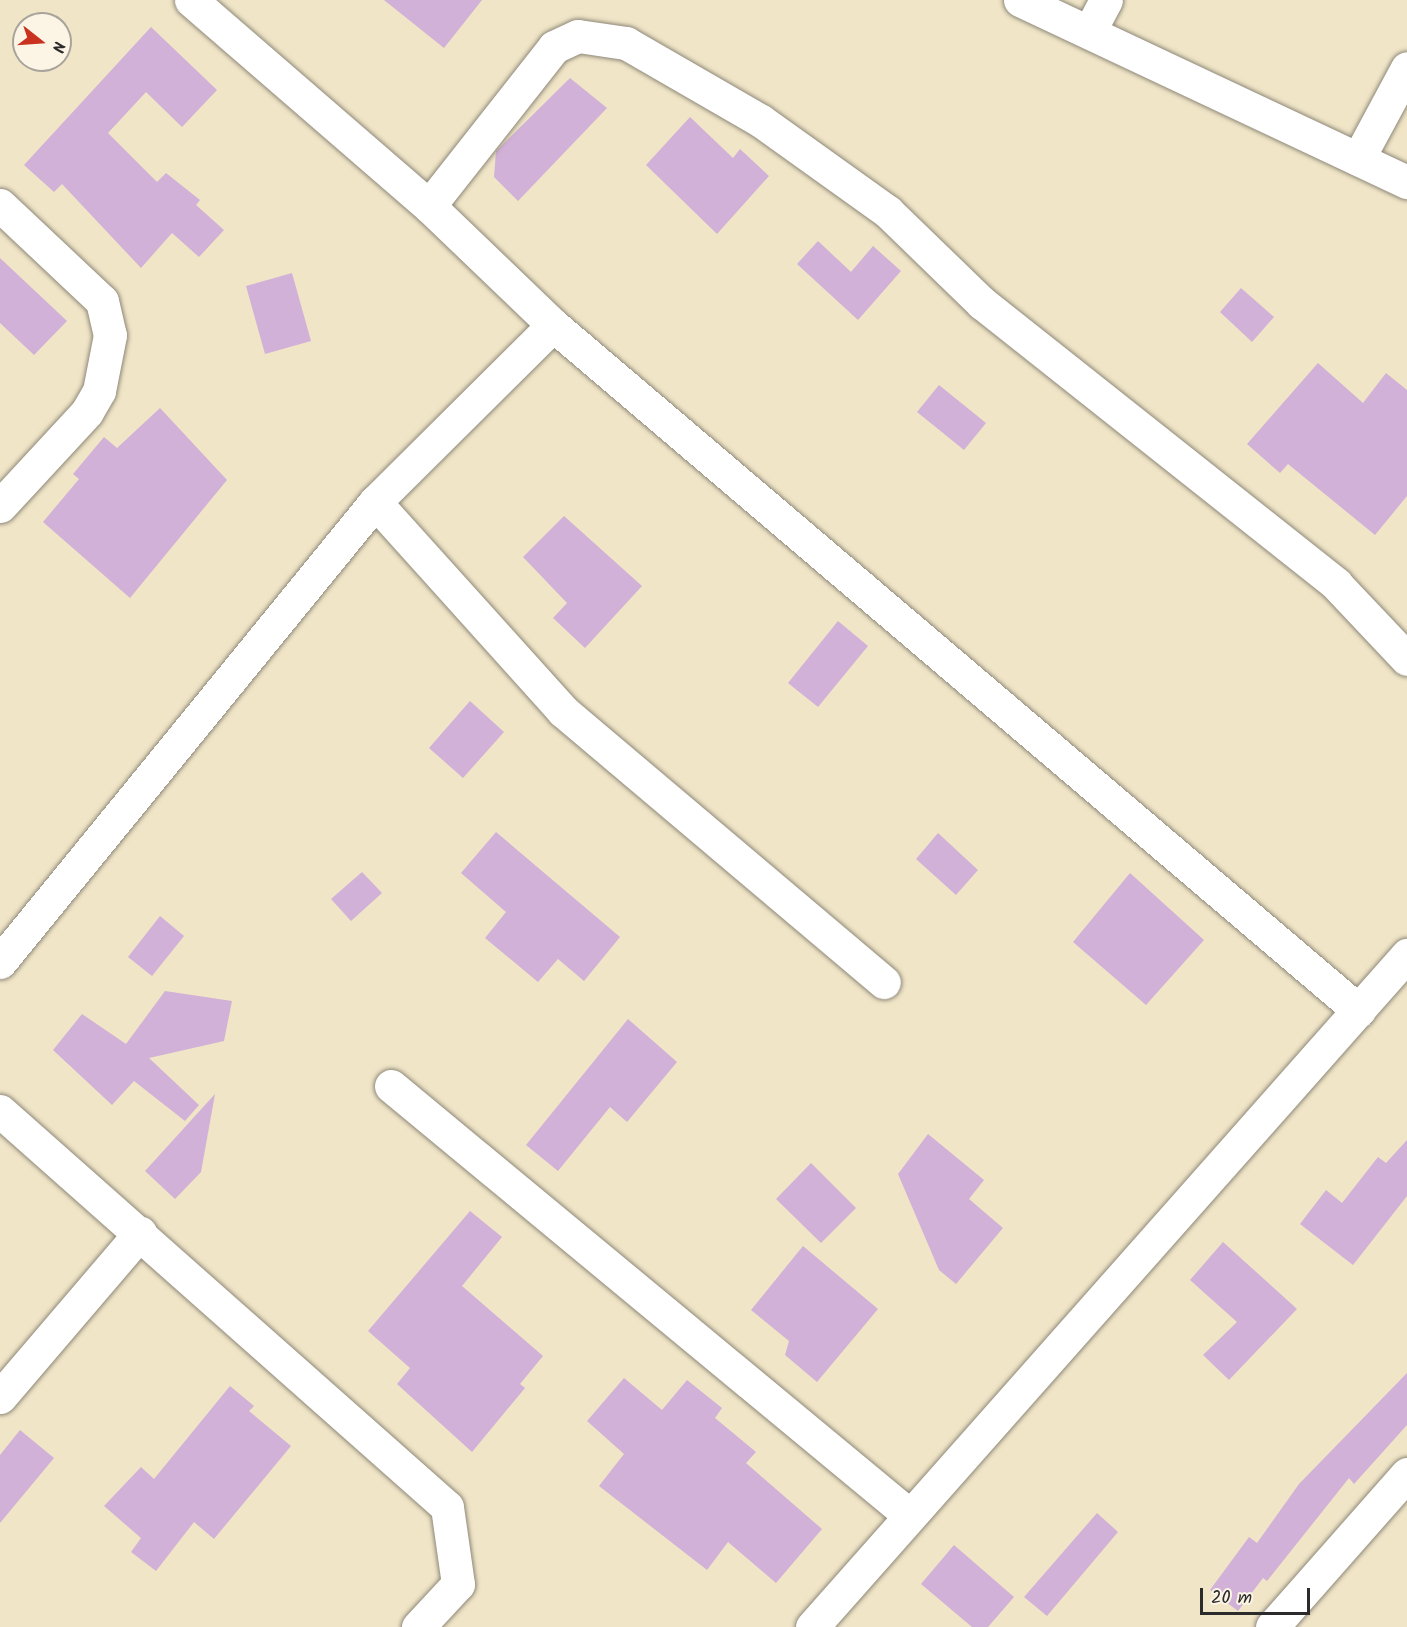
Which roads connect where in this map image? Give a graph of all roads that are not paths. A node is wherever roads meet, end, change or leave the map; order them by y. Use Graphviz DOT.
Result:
graph roads {
  1 [pos="191,0"];
  2 [pos="1020,0"];
  3 [pos="1106,0"];
  4 [pos="1089,32"];
  5 [pos="1407,68"];
  6 [pos="1358,159"];
  7 [pos="1407,182"];
  8 [pos="0,206"];
  9 [pos="429,206"];
  10 [pos="553,325"];
  11 [pos="375,502"];
  12 [pos="0,506"];
  13 [pos="1407,659"];
  14 [pos="1407,955"];
  15 [pos="0,962"];
  16 [pos="884,982"];
  17 [pos="1359,1011"];
  18 [pos="391,1086"];
  19 [pos="0,1111"];
  20 [pos="140,1233"];
  21 [pos="0,1397"];
  22 [pos="1407,1474"];
  23 [pos="908,1514"];
  24 [pos="418,1627"];
  25 [pos="812,1627"];
  26 [pos="1272,1627"];
  1 -- 9 [label="street"];
  2 -- 4 [label="street"];
  3 -- 4 [label="street"];
  4 -- 6 [label="street"];
  5 -- 6 [label="street"];
  6 -- 7 [label="street"];
  8 -- 12 [label="street"];
  9 -- 10 [label="street"];
  9 -- 13 [label="street"];
  10 -- 11 [label="street"];
  10 -- 17 [label="street"];
  11 -- 15 [label="street"];
  11 -- 16 [label="street"];
  14 -- 17 [label="street"];
  17 -- 23 [label="street"];
  18 -- 23 [label="street"];
  19 -- 20 [label="street"];
  20 -- 21 [label="street"];
  20 -- 24 [label="street"];
  22 -- 26 [label="street"];
  23 -- 25 [label="street"];
}
